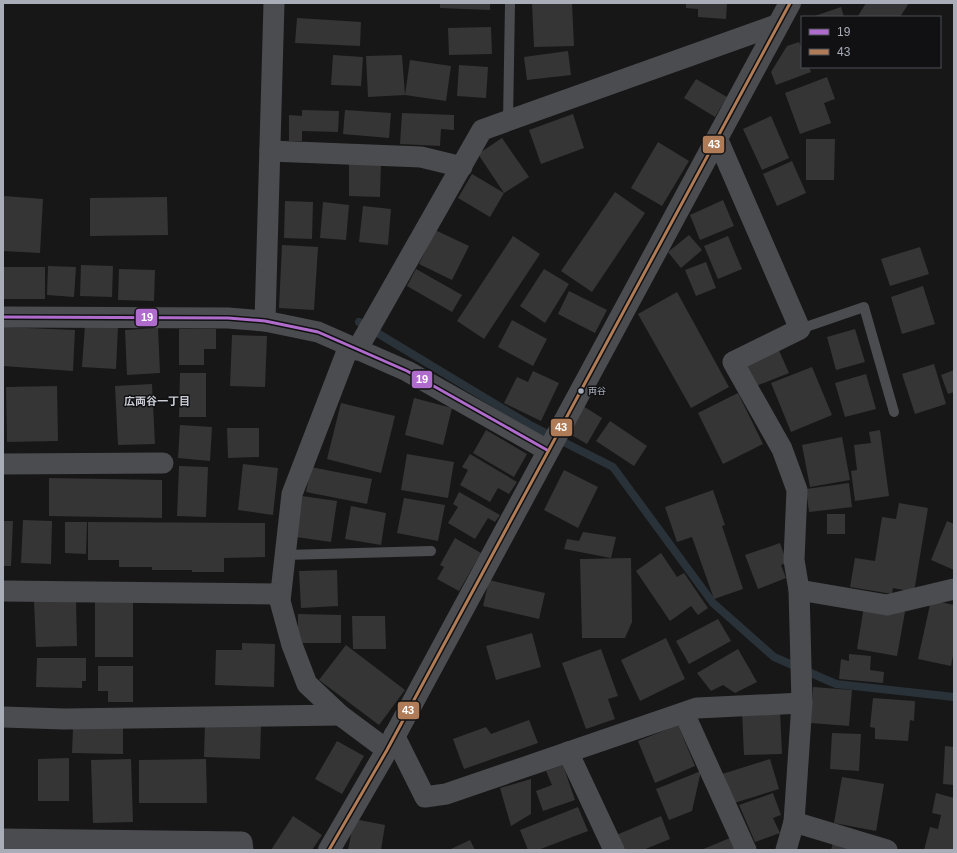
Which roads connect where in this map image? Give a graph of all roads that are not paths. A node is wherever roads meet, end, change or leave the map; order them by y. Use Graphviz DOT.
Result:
graph roads {
  1 [pos="274,3"];
  2 [pos="510,3"];
  3 [pos="790,3"];
  4 [pos="779,24"];
  5 [pos="508,121"];
  6 [pos="716,138"];
  7 [pos="270,151"];
  8 [pos="462,167"];
  9 [pos="3,316"];
  10 [pos="265,322"];
  11 [pos="800,329"];
  12 [pos="353,348"];
  13 [pos="894,412"];
  14 [pos="547,450"];
  15 [pos="163,463"];
  16 [pos="3,464"];
  17 [pos="431,551"];
  18 [pos="285,555"];
  19 [pos="954,589"];
  20 [pos="799,590"];
  21 [pos="3,591"];
  22 [pos="280,594"];
  23 [pos="802,702"];
  24 [pos="684,712"];
  25 [pos="340,715"];
  26 [pos="3,717"];
  27 [pos="390,742"];
  28 [pos="568,752"];
  29 [pos="794,822"];
  30 [pos="3,839"];
  31 [pos="243,850"];
  32 [pos="329,850"];
  33 [pos="614,850"];
  34 [pos="746,850"];
  35 [pos="786,850"];
  36 [pos="887,850"];
  1 -- 7 [label="street"];
  2 -- 5 [label="lane"];
  3 -- 4 [label="street"];
  4 -- 5 [label="street"];
  4 -- 6 [label="street"];
  5 -- 8 [label="street"];
  6 -- 11 [label="street"];
  6 -- 14 [label="street"];
  7 -- 8 [label="street"];
  7 -- 10 [label="street"];
  8 -- 12 [label="street"];
  9 -- 10 [label="street"];
  10 -- 12 [label="street"];
  11 -- 13 [label="lane"];
  11 -- 20 [label="street"];
  12 -- 14 [label="street"];
  12 -- 18 [label="street"];
  14 -- 27 [label="street"];
  15 -- 16 [label="street"];
  17 -- 18 [label="lane"];
  18 -- 22 [label="street"];
  19 -- 20 [label="street"];
  20 -- 23 [label="street"];
  21 -- 22 [label="street"];
  22 -- 25 [label="street"];
  23 -- 24 [label="street"];
  23 -- 29 [label="street"];
  24 -- 28 [label="street"];
  24 -- 34 [label="street"];
  25 -- 26 [label="street"];
  25 -- 27 [label="street"];
  27 -- 28 [label="street"];
  27 -- 32 [label="street"];
  28 -- 33 [label="street"];
  29 -- 35 [label="street"];
  29 -- 36 [label="street"];
  30 -- 31 [label="street"];
}
